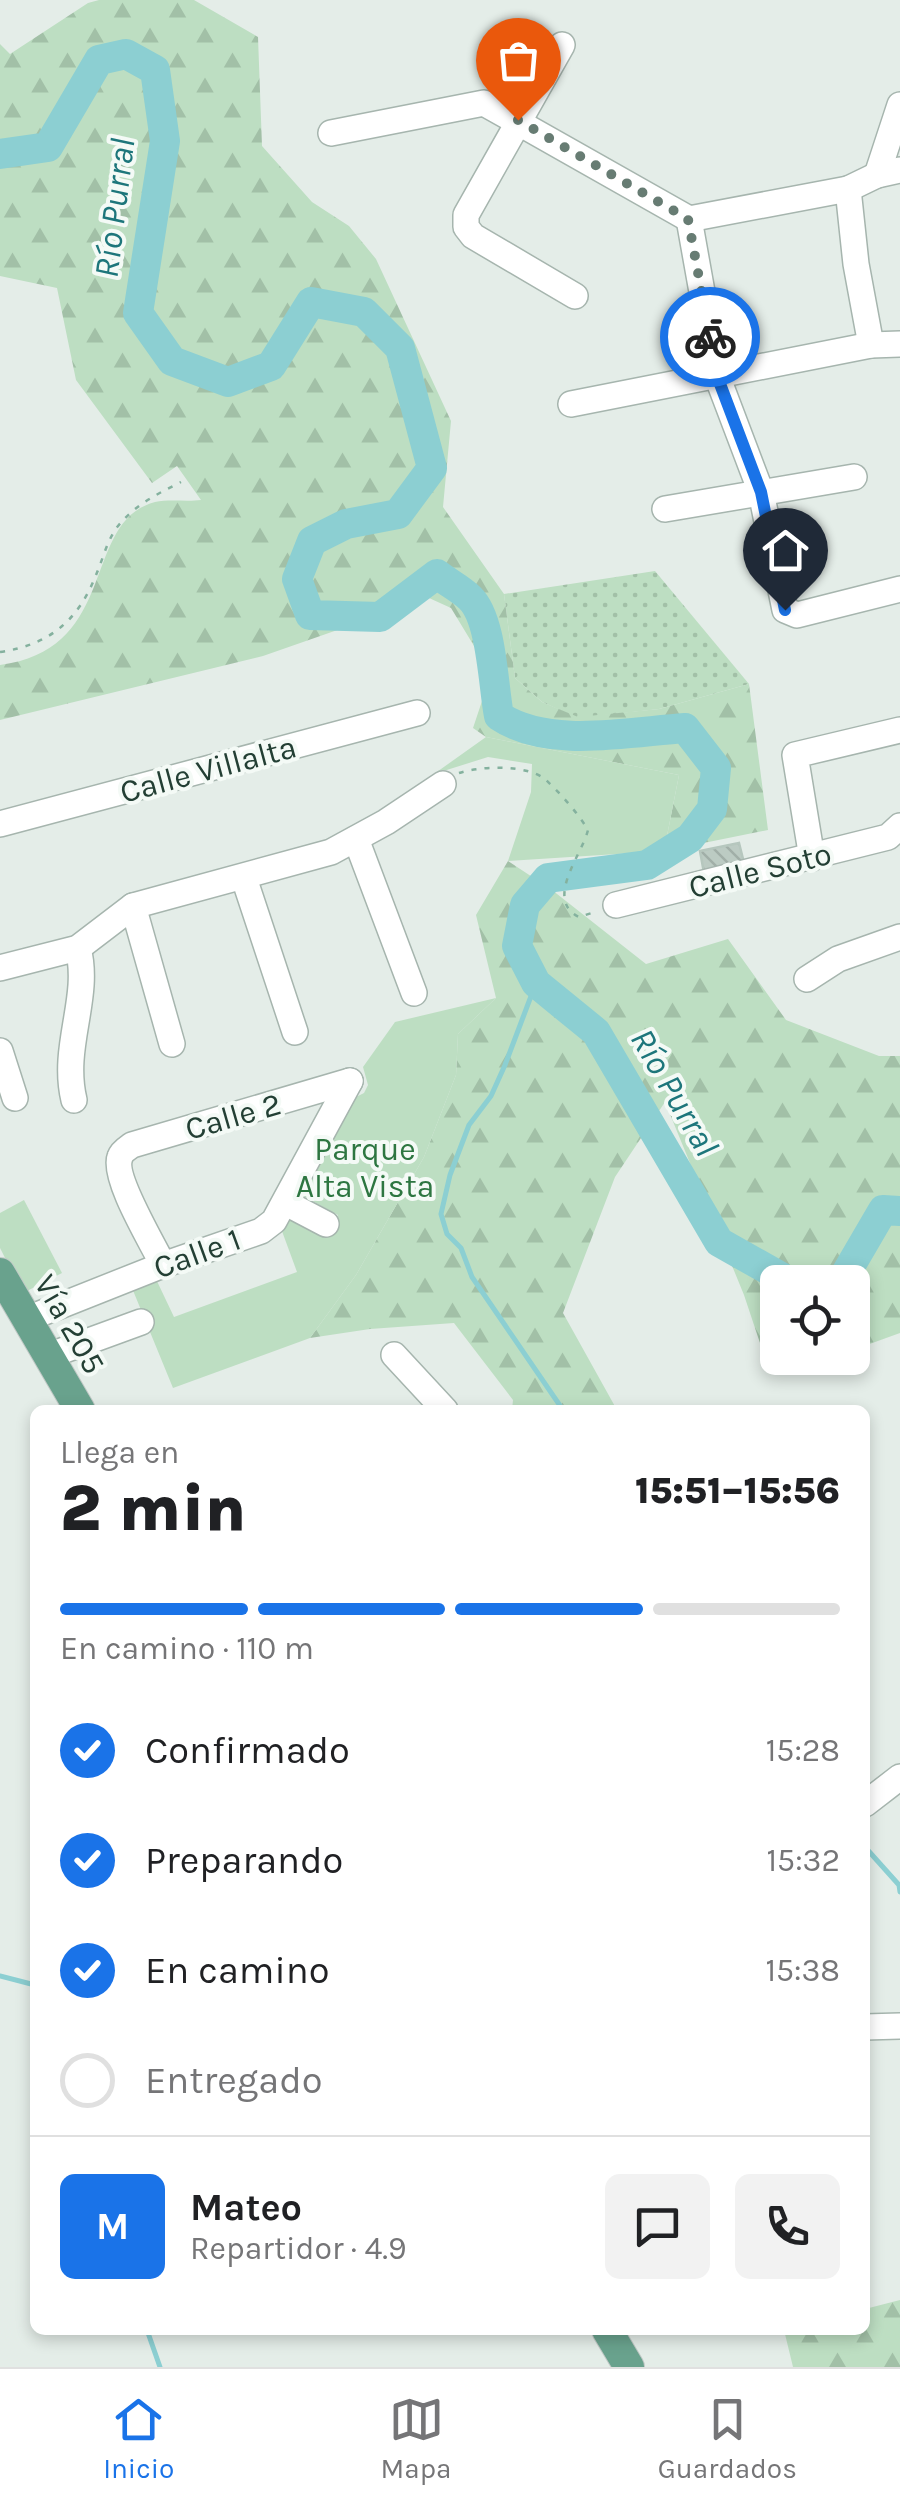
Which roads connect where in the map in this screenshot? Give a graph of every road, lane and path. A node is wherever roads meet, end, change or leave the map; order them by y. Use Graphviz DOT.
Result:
graph roads {
  1 [pos="562,46"];
  2 [pos="900,105"];
  3 [pos="518,120"];
  4 [pos="331,132"];
  5 [pos="888,172"];
  6 [pos="848,190"];
  7 [pos="688,219"];
  8 [pos="575,296"];
  9 [pos="900,344"];
  10 [pos="871,346"];
  11 [pos="717,376"];
  12 [pos="571,404"];
  13 [pos="854,477"];
  14 [pos="180,482"];
  15 [pos="761,492"];
  16 [pos="665,510"];
  17 [pos="900,589"];
  18 [pos="0,652"];
  19 [pos="416,712"];
  20 [pos="900,730"];
  21 [pos="444,784"];
  22 [pos="0,824"];
  23 [pos="896,833"];
  24 [pos="356,839"];
  25 [pos="812,858"];
  26 [pos="244,878"];
  27 [pos="616,905"];
  28 [pos="133,906"];
  29 [pos="900,936"];
  30 [pos="78,948"];
  31 [pos="0,968"];
  32 [pos="807,978"];
  33 [pos="414,994"];
  34 [pos="295,1032"];
  35 [pos="172,1044"];
  36 [pos="0,1051"];
  37 [pos="350,1082"];
  38 [pos="16,1098"];
  39 [pos="74,1100"];
  40 [pos="286,1204"];
  41 [pos="326,1224"];
  42 [pos="162,1265"];
  43 [pos="0,1273"];
  44 [pos="27,1319"];
  45 [pos="141,1322"];
  46 [pos="394,1354"];
  47 [pos="48,1356"];
  48 [pos="77,1405"];
  49 [pos="440,1405"];
  50 [pos="900,1777"];
  51 [pos="870,1800"];
  52 [pos="900,2026"];
  53 [pos="870,2027"];
  54 [pos="611,2335"];
  55 [pos="628,2367"];
  1 -- 3 [label="street"];
  2 -- 5 [label="street"];
  3 -- 4 [label="street"];
  3 -- 7 [label="street"];
  3 -- 8 [label="street"];
  5 -- 6 [label="street"];
  6 -- 7 [label="street"];
  6 -- 10 [label="street"];
  7 -- 11 [label="street"];
  9 -- 10 [label="street"];
  10 -- 11 [label="street"];
  11 -- 12 [label="street"];
  11 -- 15 [label="street"];
  13 -- 15 [label="street"];
  14 -- 18 [label="path"];
  15 -- 16 [label="street"];
  15 -- 17 [label="street"];
  19 -- 22 [label="street, Calle Villalta"];
  20 -- 25 [label="street"];
  21 -- 24 [label="street"];
  21 -- 27 [label="path"];
  23 -- 25 [label="street, Calle Soto"];
  24 -- 26 [label="street"];
  24 -- 33 [label="street"];
  25 -- 27 [label="street, Calle Soto"];
  26 -- 28 [label="street"];
  26 -- 34 [label="street"];
  28 -- 30 [label="street"];
  28 -- 35 [label="street"];
  29 -- 32 [label="street"];
  30 -- 31 [label="street"];
  30 -- 39 [label="street"];
  36 -- 38 [label="street"];
  37 -- 40 [label="street, Calle 1"];
  37 -- 42 [label="street, Calle 2"];
  40 -- 41 [label="street"];
  40 -- 42 [label="street, Calle 1"];
  42 -- 44 [label="street, Calle 1"];
  43 -- 44 [label="main road, Vía 205"];
  44 -- 47 [label="main road, Vía 205"];
  45 -- 47 [label="street"];
  46 -- 49 [label="street"];
  47 -- 48 [label="main road, Vía 205"];
  50 -- 51 [label="street"];
  52 -- 53 [label="street"];
  54 -- 55 [label="main road"];
}
